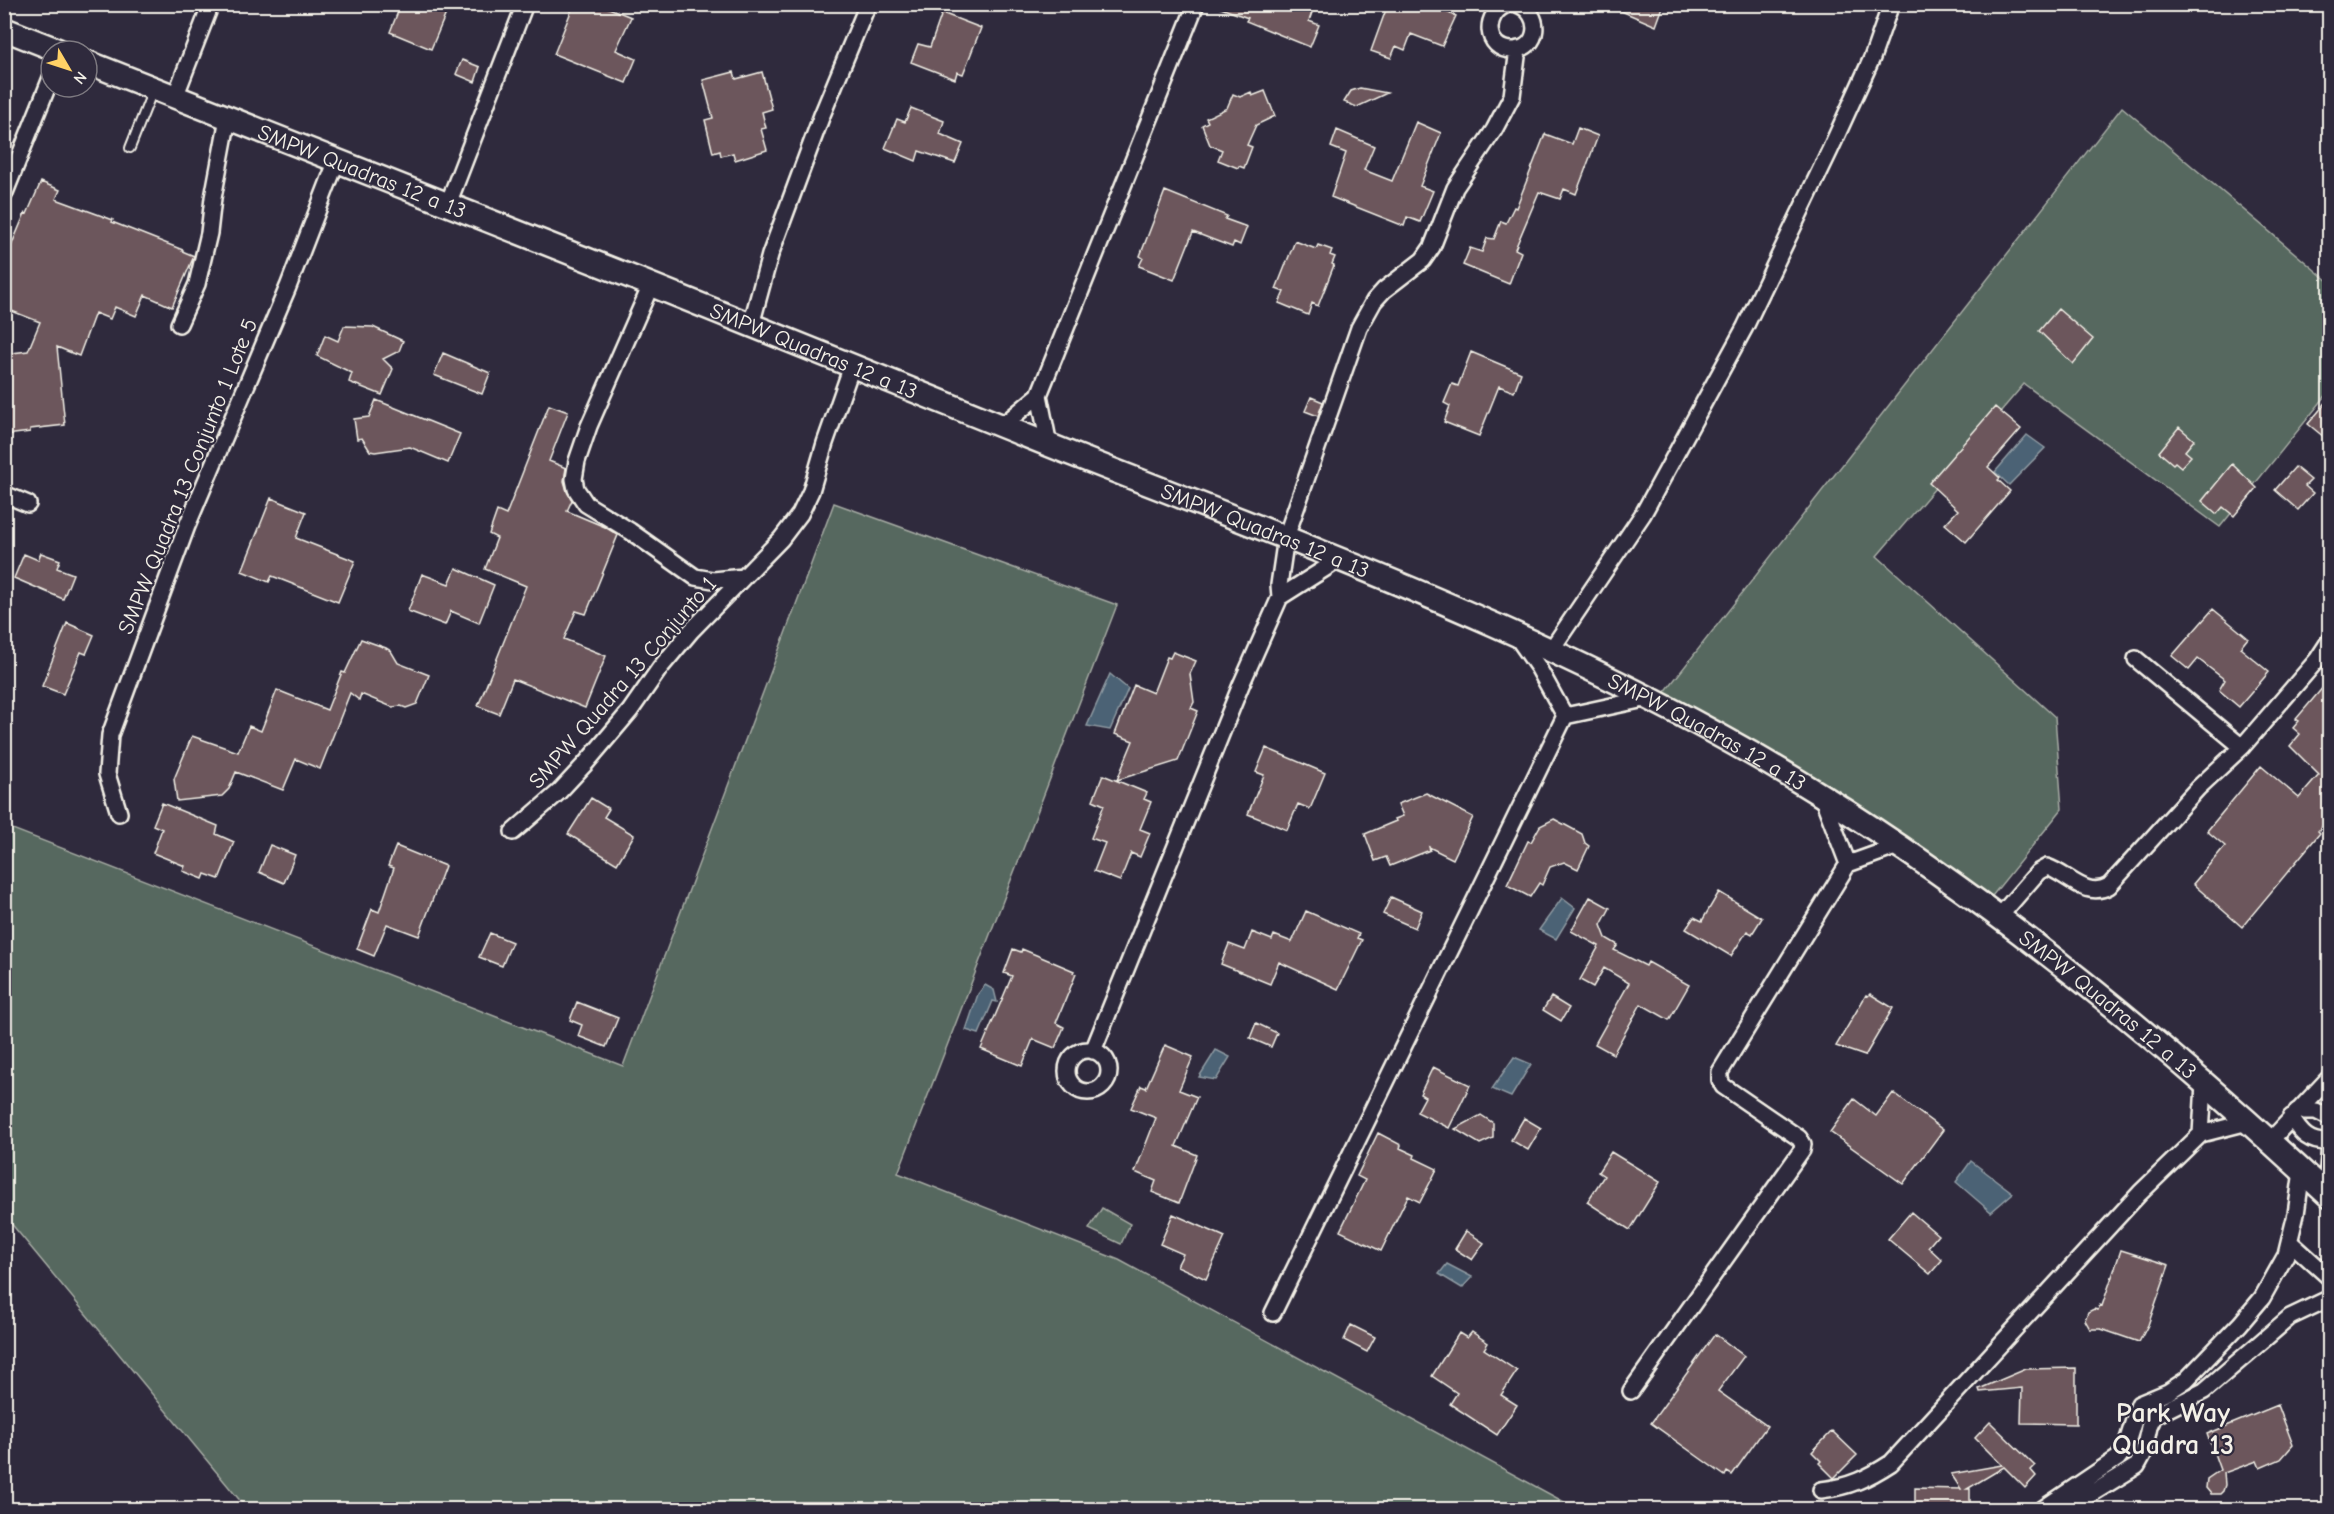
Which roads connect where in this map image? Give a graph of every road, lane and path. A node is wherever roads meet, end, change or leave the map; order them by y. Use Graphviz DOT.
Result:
graph roads {
  1 [pos="211,4"];
  2 [pos="525,4"];
  3 [pos="868,4"];
  4 [pos="1196,4"];
  5 [pos="1508,4"];
  6 [pos="1517,4"];
  7 [pos="1891,4"];
  8 [pos="4,29"];
  9 [pos="39,43"];
  10 [pos="1518,49"];
  11 [pos="99,67"];
  12 [pos="164,93"];
  13 [pos="43,99"];
  14 [pos="228,118"];
  15 [pos="130,148"];
  16 [pos="337,160"];
  17 [pos="4,195"];
  18 [pos="448,204"];
  19 [pos="651,285"];
  20 [pos="179,324"];
  21 [pos="751,325"];
  22 [pos="852,366"];
  23 [pos="1039,395"];
  24 [pos="1003,425"];
  25 [pos="1049,444"];
  26 [pos="4,494"];
  27 [pos="28,504"];
  28 [pos="1286,537"];
  29 [pos="1340,559"];
  30 [pos="744,578"];
  31 [pos="1280,597"];
  32 [pos="1517,637"];
  33 [pos="2330,640"];
  34 [pos="1551,651"];
  35 [pos="2136,659"];
  36 [pos="1649,698"];
  37 [pos="1565,716"];
  38 [pos="2242,747"];
  39 [pos="1822,796"];
  40 [pos="119,813"];
  41 [pos="513,832"];
  42 [pos="1898,846"];
  43 [pos="1848,864"];
  44 [pos="1999,917"];
  45 [pos="1093,1051"];
  46 [pos="2330,1077"];
  47 [pos="2204,1083"];
  48 [pos="2294,1114"];
  49 [pos="2330,1118"];
  50 [pos="2248,1122"];
  51 [pos="2201,1134"];
  52 [pos="2270,1141"];
  53 [pos="2330,1143"];
  54 [pos="2302,1171"];
  55 [pos="2328,1195"];
  56 [pos="2290,1242"];
  57 [pos="2330,1278"];
  58 [pos="2330,1298"];
  59 [pos="1273,1313"];
  60 [pos="1631,1391"];
  61 [pos="1821,1490"];
  62 [pos="2041,1509"];
  63 [pos="2065,1509"];
  1 -- 12 [label="street"];
  2 -- 18 [label="street"];
  3 -- 21 [label="street"];
  4 -- 23 [label="street"];
  5 -- 10 [label="street"];
  6 -- 10 [label="street"];
  7 -- 34 [label="street"];
  8 -- 9 [label="street"];
  10 -- 28 [label="street"];
  11 -- 12 [label="street, SMPW Quadras 12 a 13"];
  12 -- 14 [label="street, SMPW Quadras 12 a 13"];
  12 -- 15 [label="lane"];
  13 -- 17 [label="street"];
  14 -- 16 [label="street, SMPW Quadras 12 a 13"];
  14 -- 20 [label="street"];
  16 -- 18 [label="street, SMPW Quadras 12 a 13"];
  16 -- 40 [label="street, SMPW Quadra 13 Conjunto 1 Lote 5"];
  18 -- 19 [label="street, SMPW Quadras 12 a 13"];
  19 -- 21 [label="street, SMPW Quadras 12 a 13"];
  19 -- 30 [label="street"];
  21 -- 22 [label="street, SMPW Quadras 12 a 13"];
  22 -- 24 [label="street, SMPW Quadras 12 a 13"];
  22 -- 30 [label="street, SMPW Quadra 13 Conjunto 1"];
  23 -- 24 [label="street"];
  23 -- 25 [label="street"];
  24 -- 25 [label="street, SMPW Quadras 12 a 13"];
  25 -- 28 [label="street, SMPW Quadras 12 a 13"];
  26 -- 27 [label="street"];
  28 -- 29 [label="street, SMPW Quadras 12 a 13"];
  28 -- 31 [label="street"];
  29 -- 31 [label="street"];
  29 -- 32 [label="street, SMPW Quadras 12 a 13"];
  30 -- 41 [label="street, SMPW Quadra 13 Conjunto 1"];
  31 -- 45 [label="street"];
  32 -- 34 [label="street, SMPW Quadras 12 a 13"];
  32 -- 37 [label="street"];
  33 -- 38 [label="street"];
  34 -- 36 [label="street, SMPW Quadras 12 a 13"];
  35 -- 38 [label="street"];
  36 -- 37 [label="street"];
  36 -- 39 [label="street, SMPW Quadras 12 a 13"];
  37 -- 59 [label="street"];
  38 -- 44 [label="street"];
  39 -- 42 [label="street, SMPW Quadras 12 a 13"];
  39 -- 43 [label="street"];
  42 -- 43 [label="street"];
  42 -- 44 [label="street, SMPW Quadras 12 a 13"];
  43 -- 60 [label="street"];
  44 -- 47 [label="street, SMPW Quadras 12 a 13"];
  46 -- 48 [label="street"];
  47 -- 50 [label="street, SMPW Quadras 12 a 13"];
  47 -- 51 [label="street"];
  48 -- 49 [label="street"];
  48 -- 52 [label="street"];
  48 -- 53 [label="street"];
  50 -- 51 [label="street"];
  50 -- 52 [label="street, SMPW Quadras 12 a 13"];
  51 -- 61 [label="street"];
  52 -- 54 [label="street, SMPW Quadras 12 a 13"];
  53 -- 55 [label="street"];
  54 -- 55 [label="street, SMPW Quadras 12 a 13"];
  54 -- 56 [label="street"];
  56 -- 57 [label="street"];
  56 -- 62 [label="street"];
  58 -- 63 [label="street"];
}
